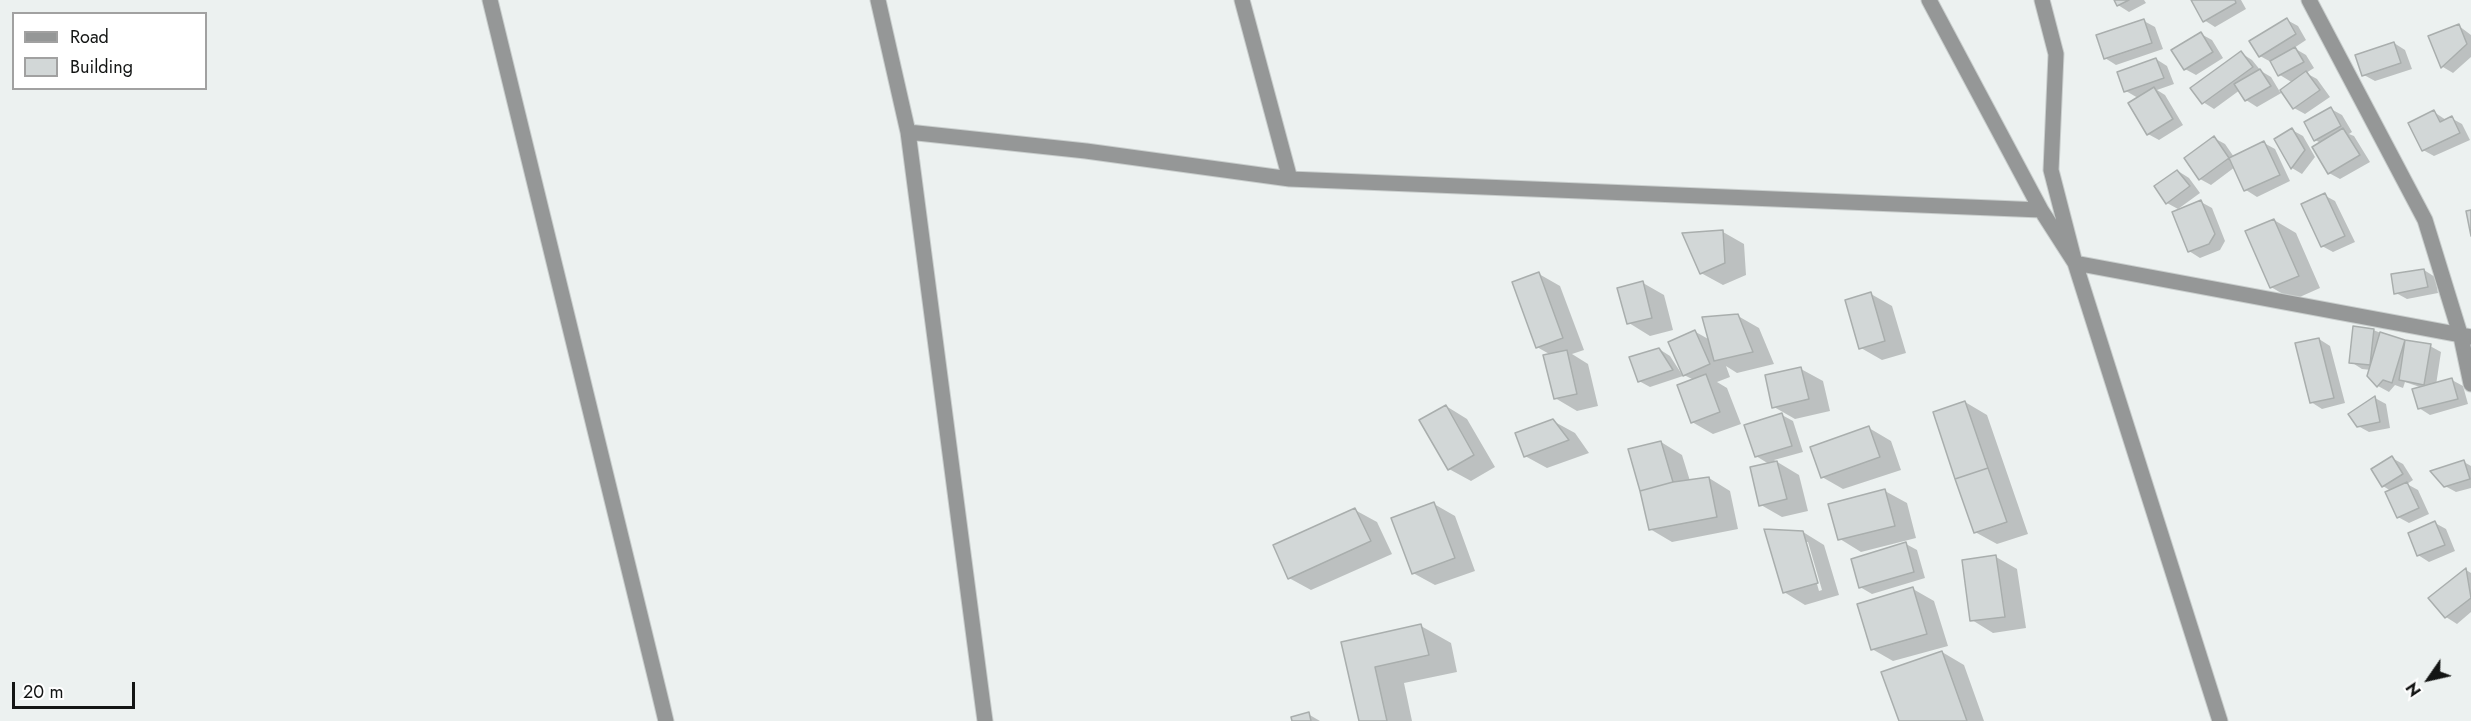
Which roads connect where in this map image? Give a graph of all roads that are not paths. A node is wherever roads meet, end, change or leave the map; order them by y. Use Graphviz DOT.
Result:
graph roads {
  1 [pos="490,0"];
  2 [pos="878,0"];
  3 [pos="1242,0"];
  4 [pos="1929,0"];
  5 [pos="2042,0"];
  6 [pos="2309,0"];
  7 [pos="908,132"];
  8 [pos="1290,179"];
  9 [pos="2040,210"];
  10 [pos="2075,263"];
  11 [pos="2466,337"];
  12 [pos="2471,384"];
  13 [pos="666,721"];
  14 [pos="985,721"];
  15 [pos="2220,721"];
  1 -- 13 [label="street"];
  2 -- 7 [label="street"];
  3 -- 8 [label="street"];
  4 -- 9 [label="street"];
  5 -- 10 [label="street"];
  6 -- 11 [label="street"];
  7 -- 8 [label="street"];
  7 -- 14 [label="street"];
  8 -- 9 [label="street"];
  9 -- 10 [label="street"];
  10 -- 11 [label="street"];
  10 -- 15 [label="street"];
  11 -- 12 [label="street"];
}
